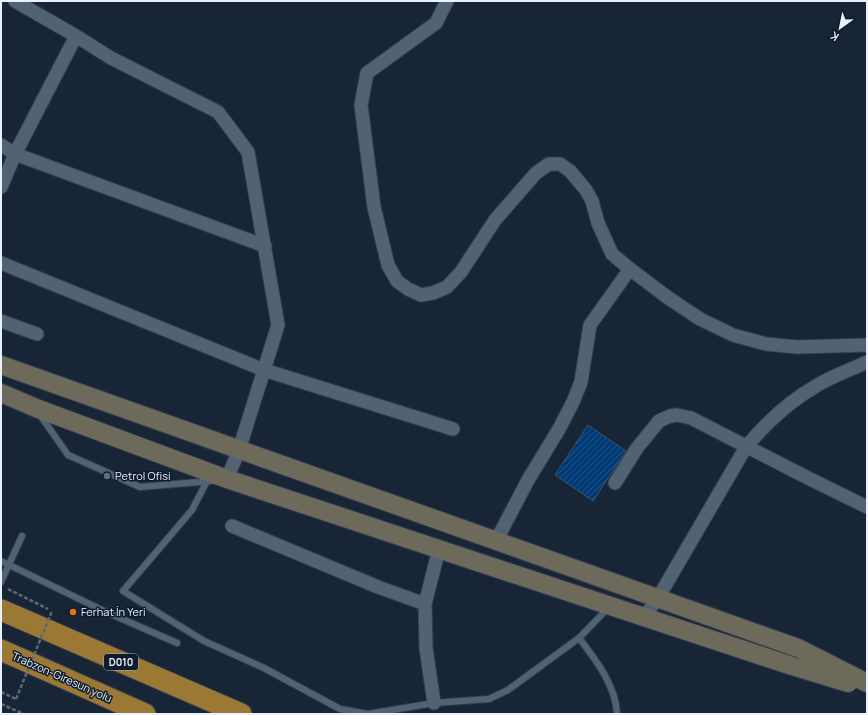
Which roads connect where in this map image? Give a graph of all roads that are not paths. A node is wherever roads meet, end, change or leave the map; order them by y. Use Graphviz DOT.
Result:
graph roads {
  1 [pos="15,1"];
  2 [pos="447,1"];
  3 [pos="76,36"];
  4 [pos="1,145"];
  5 [pos="15,154"];
  6 [pos="1,187"];
  7 [pos="265,246"];
  8 [pos="1,263"];
  9 [pos="630,269"];
  10 [pos="1,320"];
  11 [pos="37,334"];
  12 [pos="867,345"];
  13 [pos="867,362"];
  14 [pos="1,365"];
  15 [pos="264,370"];
  16 [pos="4,396"];
  17 [pos="36,408"];
  18 [pos="452,429"];
  19 [pos="746,447"];
  20 [pos="239,450"];
  21 [pos="228,479"];
  22 [pos="208,481"];
  23 [pos="615,483"];
  24 [pos="867,507"];
  25 [pos="232,526"];
  26 [pos="22,536"];
  27 [pos="496,541"];
  28 [pos="439,549"];
  29 [pos="1,562"];
  30 [pos="9,565"];
  31 [pos="1,582"];
  32 [pos="658,598"];
  33 [pos="425,604"];
  34 [pos="610,606"];
  35 [pos="1,610"];
  36 [pos="644,617"];
  37 [pos="579,638"];
  38 [pos="177,643"];
  39 [pos="1,650"];
  40 [pos="867,683"];
  41 [pos="867,689"];
  42 [pos="434,703"];
  43 [pos="145,714"];
  44 [pos="241,714"];
  45 [pos="368,714"];
  46 [pos="617,714"];
  1 -- 3 [label="street"];
  2 -- 9 [label="street"];
  3 -- 5 [label="street"];
  3 -- 7 [label="street"];
  4 -- 5 [label="street"];
  5 -- 6 [label="street"];
  5 -- 7 [label="street"];
  7 -- 15 [label="street"];
  8 -- 15 [label="street"];
  9 -- 12 [label="street"];
  9 -- 27 [label="street"];
  10 -- 11 [label="street"];
  13 -- 19 [label="street"];
  14 -- 20 [label="main road"];
  15 -- 18 [label="street"];
  15 -- 20 [label="street"];
  16 -- 17 [label="main road"];
  17 -- 21 [label="main road"];
  17 -- 22 [label="lane"];
  19 -- 23 [label="street"];
  19 -- 24 [label="street"];
  19 -- 32 [label="street"];
  20 -- 21 [label="street"];
  20 -- 27 [label="main road"];
  21 -- 22 [label="lane"];
  21 -- 28 [label="main road"];
  22 -- 45 [label="lane"];
  25 -- 33 [label="street"];
  26 -- 30 [label="lane"];
  27 -- 32 [label="main road"];
  28 -- 33 [label="street"];
  28 -- 34 [label="main road"];
  29 -- 30 [label="lane"];
  30 -- 31 [label="lane"];
  30 -- 38 [label="lane"];
  32 -- 36 [label="street"];
  32 -- 40 [label="main road"];
  33 -- 42 [label="street"];
  34 -- 36 [label="main road"];
  34 -- 37 [label="lane"];
  35 -- 44 [label="highway, D010"];
  36 -- 41 [label="main road"];
  37 -- 42 [label="lane"];
  37 -- 46 [label="lane"];
  39 -- 43 [label="highway, Trabzon-Giresun yolu"];
  42 -- 45 [label="lane"];
}
